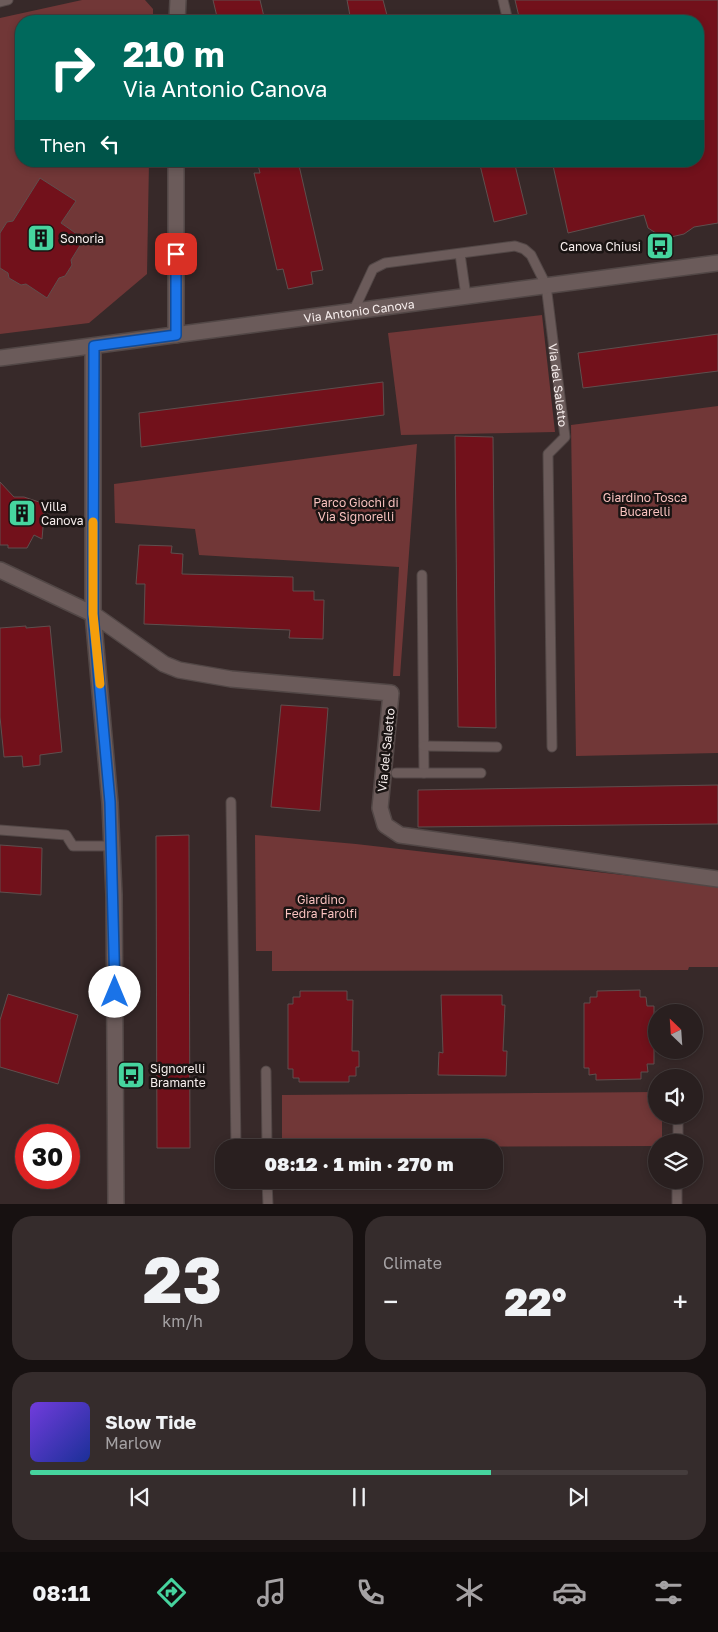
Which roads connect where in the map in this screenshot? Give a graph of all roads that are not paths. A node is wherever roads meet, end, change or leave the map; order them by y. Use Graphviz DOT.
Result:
graph roads {
  1 [pos="8,0"];
  2 [pos="178,0"];
  3 [pos="503,0"];
  4 [pos="0,2"];
  5 [pos="177,15"];
  6 [pos="507,15"];
  7 [pos="176,167"];
  8 [pos="460,254"];
  9 [pos="718,263"];
  10 [pos="546,285"];
  11 [pos="466,296"];
  12 [pos="353,312"];
  13 [pos="176,335"];
  14 [pos="94,346"];
  15 [pos="0,358"];
  16 [pos="0,570"];
  17 [pos="422,575"];
  18 [pos="93,614"];
  19 [pos="424,746"];
  20 [pos="497,747"];
  21 [pos="552,747"];
  22 [pos="396,773"];
  23 [pos="424,773"];
  24 [pos="481,773"];
  25 [pos="231,802"];
  26 [pos="0,830"];
  27 [pos="112,846"];
  28 [pos="718,879"];
  29 [pos="266,1072"];
  30 [pos="236,1139"];
  31 [pos="267,1139"];
  32 [pos="267,1189"];
  33 [pos="677,1189"];
  34 [pos="116,1204"];
  35 [pos="268,1204"];
  36 [pos="677,1204"];
  1 -- 4 [label="lane"];
  2 -- 5 [label="street"];
  3 -- 6 [label="lane"];
  7 -- 13 [label="street"];
  8 -- 10 [label="lane"];
  8 -- 11 [label="lane"];
  8 -- 12 [label="lane"];
  9 -- 10 [label="street, Via Antonio Canova"];
  10 -- 11 [label="street, Via Antonio Canova"];
  10 -- 21 [label="lane, Via del Saletto"];
  11 -- 12 [label="street, Via Antonio Canova"];
  12 -- 13 [label="street, Via Antonio Canova"];
  13 -- 14 [label="street, Via Antonio Canova"];
  14 -- 15 [label="street, Via Antonio Canova"];
  14 -- 18 [label="street"];
  16 -- 18 [label="street, Via del Saletto"];
  17 -- 19 [label="lane"];
  18 -- 27 [label="street"];
  18 -- 28 [label="street, Via del Saletto"];
  19 -- 20 [label="lane"];
  19 -- 23 [label="lane"];
  22 -- 23 [label="lane"];
  23 -- 24 [label="lane"];
  25 -- 30 [label="lane"];
  26 -- 27 [label="lane"];
  27 -- 34 [label="street"];
  29 -- 31 [label="lane"];
  32 -- 35 [label="lane"];
  33 -- 36 [label="lane"];
}
